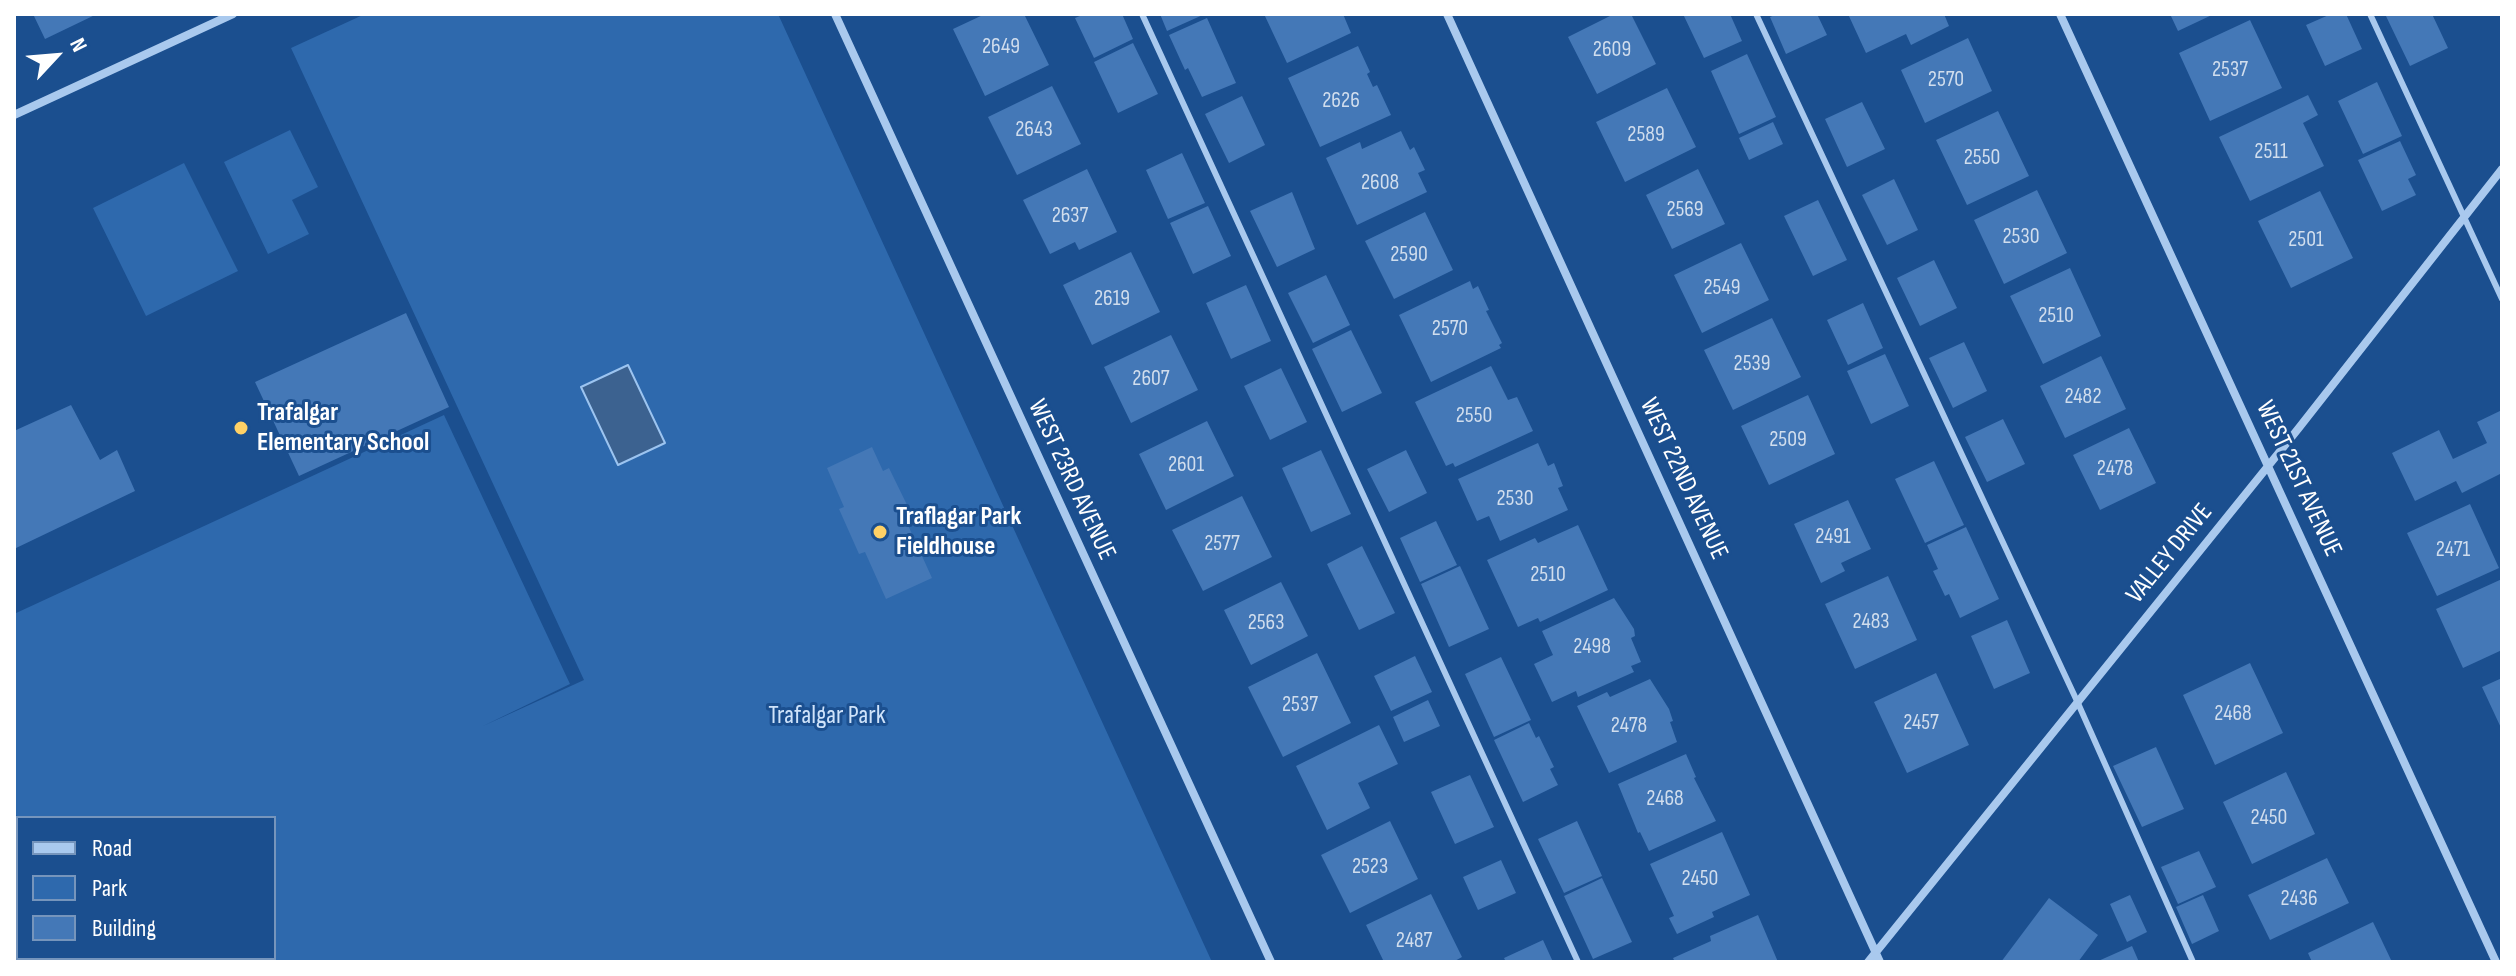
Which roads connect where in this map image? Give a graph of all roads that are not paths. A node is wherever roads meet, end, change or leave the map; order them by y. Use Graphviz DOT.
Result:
graph roads {
  1 [pos="835,14"];
  2 [pos="1142,14"];
  3 [pos="1447,14"];
  4 [pos="1756,14"];
  5 [pos="2060,14"];
  6 [pos="2370,14"];
  7 [pos="226,15"];
  8 [pos="14,115"];
  9 [pos="2502,169"];
  10 [pos="2464,219"];
  11 [pos="2502,299"];
  12 [pos="2269,464"];
  13 [pos="2077,701"];
  14 [pos="1876,952"];
  15 [pos="1271,962"];
  16 [pos="1578,962"];
  17 [pos="1868,962"];
  18 [pos="1880,962"];
  19 [pos="2193,962"];
  20 [pos="2496,962"];
  1 -- 15 [label="street, WEST 23RD AVENUE"];
  2 -- 16 [label="lane"];
  3 -- 14 [label="street, WEST 22ND AVENUE"];
  4 -- 13 [label="lane"];
  5 -- 12 [label="street, WEST 21ST AVENUE"];
  6 -- 10 [label="lane"];
  7 -- 8 [label="street"];
  9 -- 10 [label="street, VALLEY DRIVE"];
  10 -- 11 [label="lane"];
  10 -- 12 [label="street, VALLEY DRIVE"];
  12 -- 13 [label="street, VALLEY DRIVE"];
  12 -- 20 [label="street, WEST 21ST AVENUE"];
  13 -- 14 [label="street, VALLEY DRIVE"];
  13 -- 19 [label="lane"];
  14 -- 17 [label="street, VALLEY DRIVE"];
  14 -- 18 [label="street, WEST 22ND AVENUE"];
}
